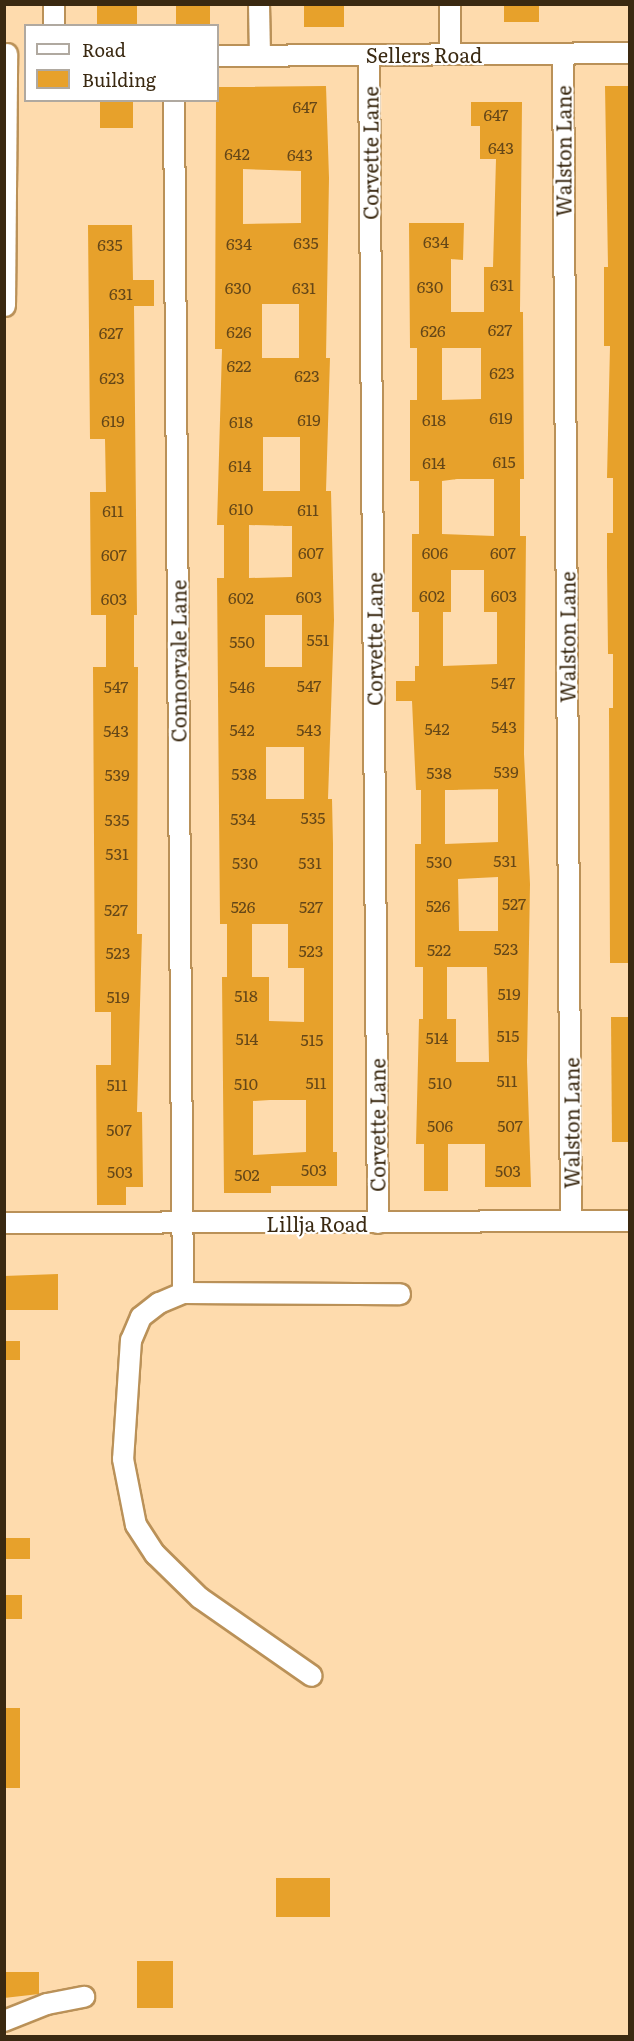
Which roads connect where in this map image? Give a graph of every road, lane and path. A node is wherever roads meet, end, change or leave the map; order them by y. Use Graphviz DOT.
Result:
graph roads {
  1 [pos="54,4"];
  2 [pos="259,4"];
  3 [pos="450,4"];
  4 [pos="54,24"];
  5 [pos="630,53"];
  6 [pos="12,54"];
  7 [pos="450,54"];
  8 [pos="563,54"];
  9 [pos="260,55"];
  10 [pos="369,55"];
  11 [pos="219,56"];
  12 [pos="174,102"];
  13 [pos="5,306"];
  14 [pos="571,1221"];
  15 [pos="630,1221"];
  16 [pos="183,1222"];
  17 [pos="4,1223"];
  18 [pos="378,1223"];
  19 [pos="183,1293"];
  20 [pos="400,1294"];
  21 [pos="312,1676"];
  22 [pos="84,1997"];
  23 [pos="4,2021"];
  1 -- 4 [label="street"];
  2 -- 9 [label="street"];
  3 -- 7 [label="street"];
  5 -- 8 [label="street, Sellers Road"];
  6 -- 13 [label="street"];
  7 -- 8 [label="street, Sellers Road"];
  7 -- 10 [label="street, Sellers Road"];
  8 -- 14 [label="street, Walston Lane"];
  9 -- 10 [label="street, Sellers Road"];
  9 -- 11 [label="street, Sellers Road"];
  10 -- 18 [label="street, Corvette Lane"];
  12 -- 16 [label="street, Connorvale Lane"];
  14 -- 15 [label="street, Lillja Road"];
  14 -- 18 [label="street, Lillja Road"];
  16 -- 17 [label="street, Lillja Road"];
  16 -- 18 [label="street, Lillja Road"];
  16 -- 19 [label="street, Connorvale Lane"];
  19 -- 20 [label="street"];
  19 -- 21 [label="street"];
  22 -- 23 [label="street"];
}
